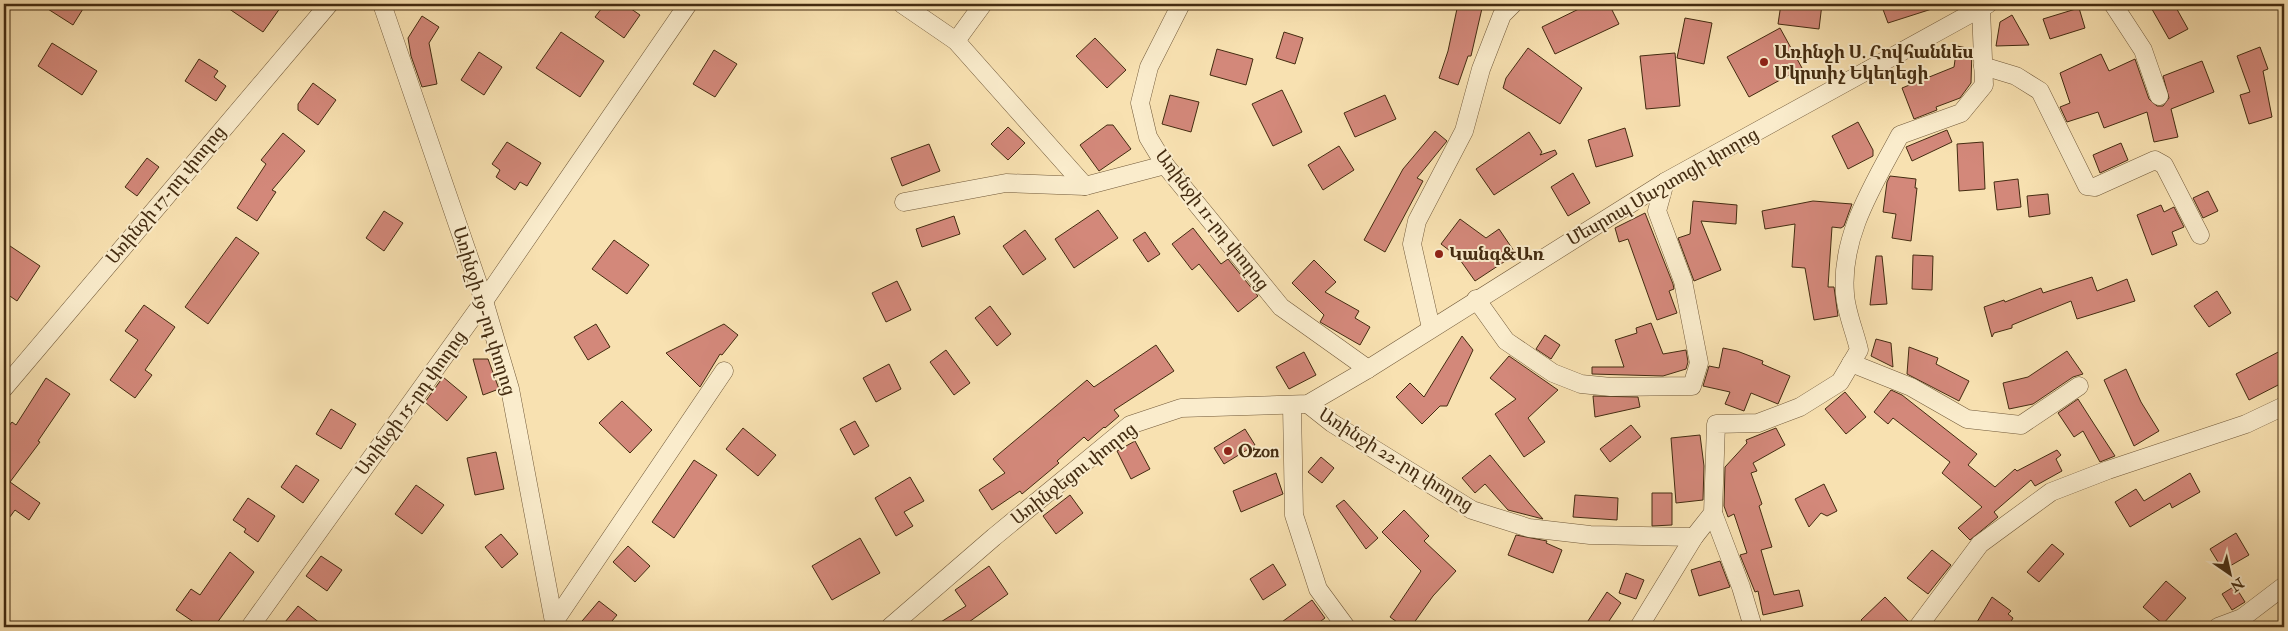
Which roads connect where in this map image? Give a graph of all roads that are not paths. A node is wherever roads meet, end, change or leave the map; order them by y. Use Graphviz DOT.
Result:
graph roads {
  1 [pos="329,4"];
  2 [pos="382,4"];
  3 [pos="688,4"];
  4 [pos="902,4"];
  5 [pos="983,4"];
  6 [pos="1181,4"];
  7 [pos="1513,4"];
  8 [pos="2113,4"];
  9 [pos="1984,6"];
  10 [pos="956,41"];
  11 [pos="1983,66"];
  12 [pos="2159,96"];
  13 [pos="1165,165"];
  14 [pos="1665,182"];
  15 [pos="1085,186"];
  16 [pos="904,202"];
  17 [pos="2200,235"];
  18 [pos="1476,300"];
  19 [pos="484,301"];
  20 [pos="1430,328"];
  21 [pos="1851,364"];
  22 [pos="1368,369"];
  23 [pos="724,372"];
  24 [pos="2079,386"];
  25 [pos="4,388"];
  26 [pos="1300,405"];
  27 [pos="2284,406"];
  28 [pos="1713,513"];
  29 [pos="1694,537"];
  30 [pos="2284,586"];
  31 [pos="2238,622"];
  32 [pos="554,624"];
  33 [pos="250,627"];
  34 [pos="890,627"];
  35 [pos="1346,627"];
  36 [pos="1639,627"];
  37 [pos="1753,627"];
  38 [pos="1918,627"];
  39 [pos="2218,627"];
  1 -- 25 [label="street, Առինջի 17-րդ փողոց"];
  2 -- 19 [label="street, Առինջի 19-րդ փողոց"];
  3 -- 19 [label="street, Առինջի 15-րդ փողոց"];
  4 -- 10 [label="street"];
  5 -- 10 [label="street"];
  6 -- 13 [label="street, Առինջի 11-րդ փողոց"];
  7 -- 20 [label="street"];
  8 -- 12 [label="street"];
  9 -- 11 [label="street"];
  9 -- 14 [label="street, Մեսրոպ Մաշտոցի փողոց"];
  10 -- 15 [label="street"];
  11 -- 17 [label="street"];
  11 -- 21 [label="street"];
  13 -- 15 [label="street"];
  13 -- 22 [label="street, Առինջի 11-րդ փողոց"];
  14 -- 18 [label="street, Մեսրոպ Մաշտոցի փողոց"];
  14 -- 18 [label="street"];
  15 -- 16 [label="street"];
  18 -- 20 [label="street, Մեսրոպ Մաշտոցի փողոց"];
  19 -- 32 [label="street, Առինջի 19-րդ փողոց"];
  19 -- 33 [label="street, Առինջի 15-րդ փողոց"];
  20 -- 22 [label="street, Մեսրոպ Մաշտոցի փողոց"];
  21 -- 24 [label="street"];
  21 -- 28 [label="street"];
  22 -- 26 [label="street, Մեսրոպ Մաշտոցի փողոց"];
  23 -- 32 [label="street"];
  26 -- 29 [label="street, Առինջի 22-րդ փողոց"];
  26 -- 34 [label="street, Առինջեցու փողոց"];
  26 -- 35 [label="street"];
  27 -- 38 [label="street"];
  28 -- 29 [label="street"];
  28 -- 37 [label="street"];
  29 -- 36 [label="street"];
  30 -- 31 [label="street"];
  31 -- 39 [label="street"];
}
